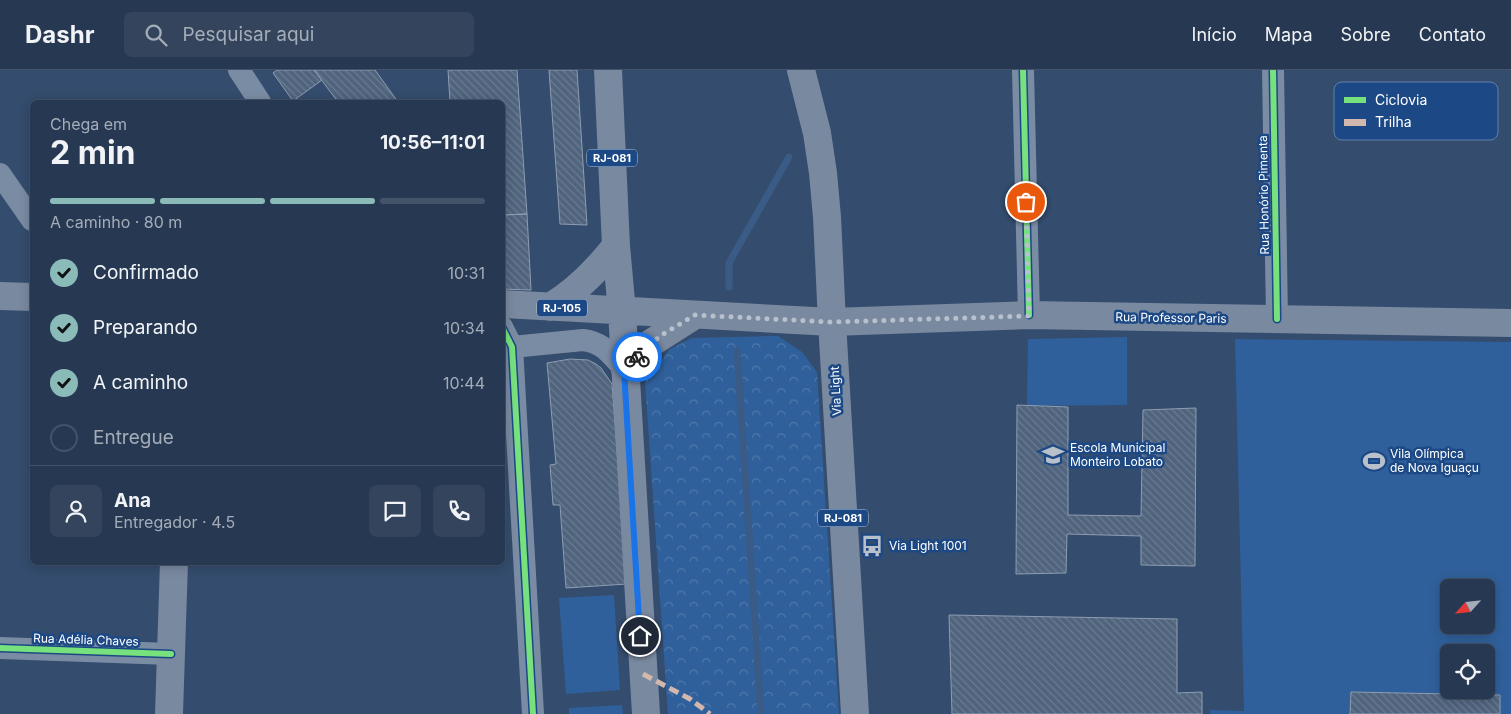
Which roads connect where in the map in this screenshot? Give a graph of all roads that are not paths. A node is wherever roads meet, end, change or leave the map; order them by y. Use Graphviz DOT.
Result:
graph roads {
  1 [pos="239,70"];
  2 [pos="608,70"];
  3 [pos="801,70"];
  4 [pos="1023,70"];
  5 [pos="1273,70"];
  6 [pos="259,100"];
  7 [pos="0,174"];
  8 [pos="30,217"];
  9 [pos="616,246"];
  10 [pos="0,296"];
  11 [pos="30,297"];
  12 [pos="505,304"];
  13 [pos="550,307"];
  14 [pos="622,312"];
  15 [pos="695,315"];
  16 [pos="1029,316"];
  17 [pos="1277,319"];
  18 [pos="832,322"];
  19 [pos="1511,323"];
  20 [pos="505,333"];
  21 [pos="512,347"];
  22 [pos="624,370"];
  23 [pos="174,565"];
  24 [pos="0,648"];
  25 [pos="171,654"];
  26 [pos="169,714"];
  27 [pos="533,714"];
  28 [pos="646,714"];
  29 [pos="855,714"];
  1 -- 6 [label="street"];
  2 -- 9 [label="main road, RJ-081"];
  3 -- 18 [label="main road, Via Light / RJ-081"];
  4 -- 16 [label="street"];
  5 -- 17 [label="street, Rua Honório Pimenta"];
  7 -- 8 [label="street"];
  9 -- 13 [label="main road"];
  9 -- 14 [label="main road, RJ-081"];
  10 -- 11 [label="main road"];
  12 -- 13 [label="main road, RJ-105"];
  13 -- 14 [label="main road, RJ-105"];
  14 -- 15 [label="main road, RJ-105"];
  14 -- 22 [label="main road, RJ-081"];
  15 -- 18 [label="main road, RJ-105"];
  15 -- 22 [label="main road"];
  16 -- 17 [label="main road, Rua Professor Paris"];
  16 -- 18 [label="main road, Rua Professor Paris"];
  17 -- 19 [label="main road, Rua Professor Paris"];
  18 -- 29 [label="main road, Via Light / RJ-081"];
  20 -- 21 [label="street"];
  21 -- 22 [label="street"];
  21 -- 27 [label="street"];
  22 -- 28 [label="main road, RJ-081"];
  23 -- 25 [label="main road"];
  24 -- 25 [label="street, Rua Adélia Chaves"];
  25 -- 26 [label="main road"];
}
